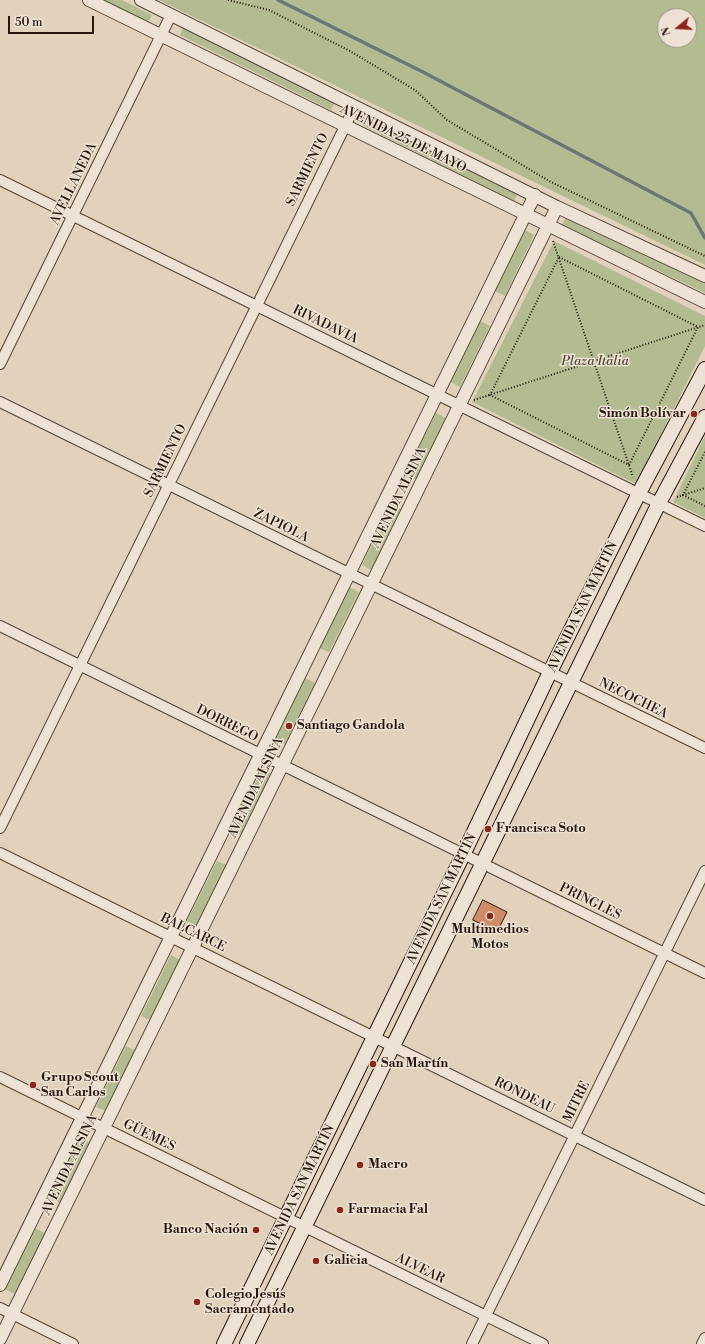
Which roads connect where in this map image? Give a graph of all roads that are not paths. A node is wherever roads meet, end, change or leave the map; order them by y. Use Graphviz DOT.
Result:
graph roads {
  1 [pos="89,0"];
  2 [pos="141,0"];
  3 [pos="171,15"];
  4 [pos="161,35"];
  5 [pos="354,106"];
  6 [pos="345,126"];
  7 [pos="0,180"];
  8 [pos="535,195"];
  9 [pos="558,206"];
  10 [pos="525,214"];
  11 [pos="73,216"];
  12 [pos="548,225"];
  13 [pos="705,276"];
  14 [pos="705,302"];
  15 [pos="256,306"];
  16 [pos="0,364"];
  17 [pos="705,369"];
  18 [pos="437,394"];
  19 [pos="0,402"];
  20 [pos="460,405"];
  21 [pos="705,417"];
  22 [pos="168,485"];
  23 [pos="639,493"];
  24 [pos="659,503"];
  25 [pos="705,526"];
  26 [pos="349,574"];
  27 [pos="371,585"];
  28 [pos="0,626"];
  29 [pos="80,666"];
  30 [pos="550,672"];
  31 [pos="571,683"];
  32 [pos="705,748"];
  33 [pos="260,754"];
  34 [pos="282,766"];
  35 [pos="0,828"];
  36 [pos="0,853"];
  37 [pos="463,854"];
  38 [pos="482,864"];
  39 [pos="705,871"];
  40 [pos="170,937"];
  41 [pos="193,948"];
  42 [pos="664,954"];
  43 [pos="705,974"];
  44 [pos="374,1037"];
  45 [pos="392,1046"];
  46 [pos="0,1076"];
  47 [pos="82,1117"];
  48 [pos="104,1128"];
  49 [pos="574,1136"];
  50 [pos="705,1200"];
  51 [pos="287,1218"];
  52 [pos="304,1227"];
  53 [pos="0,1285"];
  54 [pos="0,1308"];
  55 [pos="12,1314"];
  56 [pos="486,1316"];
  57 [pos="705,1338"];
  58 [pos="0,1339"];
  59 [pos="73,1344"];
  60 [pos="224,1344"];
  61 [pos="247,1344"];
  62 [pos="472,1344"];
  63 [pos="542,1344"];
  64 [pos="702,1344"];
  1 -- 4 [label="street, AVENIDA 25 DE MAYO"];
  2 -- 3 [label="street, AVENIDA 25 DE MAYO"];
  3 -- 4 [label="street, AVELLANEDA"];
  3 -- 5 [label="street, AVENIDA 25 DE MAYO"];
  4 -- 6 [label="street, AVENIDA 25 DE MAYO"];
  4 -- 11 [label="street, AVELLANEDA"];
  5 -- 6 [label="street, SARMIENTO"];
  5 -- 8 [label="street, AVENIDA 25 DE MAYO"];
  6 -- 10 [label="street, AVENIDA 25 DE MAYO"];
  6 -- 15 [label="street, SARMIENTO"];
  7 -- 11 [label="street, RIVADAVIA"];
  8 -- 9 [label="street, AVENIDA 25 DE MAYO"];
  8 -- 10 [label="street, AVENIDA ALSINA"];
  9 -- 12 [label="street, AVENIDA ALSINA"];
  9 -- 13 [label="street, AVENIDA 25 DE MAYO"];
  10 -- 12 [label="street, AVENIDA 25 DE MAYO"];
  10 -- 18 [label="street, AVENIDA ALSINA"];
  11 -- 15 [label="street, RIVADAVIA"];
  11 -- 16 [label="street, AVELLANEDA"];
  12 -- 14 [label="street, AVENIDA 25 DE MAYO"];
  12 -- 20 [label="street, AVENIDA ALSINA"];
  15 -- 18 [label="street, RIVADAVIA"];
  15 -- 22 [label="street, SARMIENTO"];
  17 -- 23 [label="main road, AVENIDA SAN MARTÍN"];
  18 -- 20 [label="street, RIVADAVIA"];
  18 -- 26 [label="street, AVENIDA ALSINA"];
  19 -- 22 [label="street, ZAPIOLA"];
  20 -- 23 [label="street, RIVADAVIA"];
  20 -- 27 [label="street, AVENIDA ALSINA"];
  21 -- 24 [label="main road, AVENIDA SAN MARTÍN"];
  22 -- 26 [label="street, ZAPIOLA"];
  22 -- 29 [label="street, SARMIENTO"];
  23 -- 24 [label="street, RIVADAVIA"];
  23 -- 30 [label="main road, AVENIDA SAN MARTÍN"];
  24 -- 25 [label="street, RIVADAVIA"];
  24 -- 31 [label="main road, AVENIDA SAN MARTÍN"];
  26 -- 27 [label="street, ZAPIOLA"];
  26 -- 33 [label="street, AVENIDA ALSINA"];
  27 -- 30 [label="street, ZAPIOLA"];
  27 -- 34 [label="street, AVENIDA ALSINA"];
  28 -- 29 [label="street, DORREGO"];
  29 -- 33 [label="street, DORREGO"];
  29 -- 35 [label="street, SARMIENTO"];
  30 -- 31 [label="street, NECOCHEA"];
  30 -- 37 [label="main road, AVENIDA SAN MARTÍN"];
  31 -- 32 [label="street, NECOCHEA"];
  31 -- 38 [label="main road, AVENIDA SAN MARTÍN"];
  33 -- 34 [label="street, DORREGO"];
  33 -- 40 [label="street, AVENIDA ALSINA"];
  34 -- 37 [label="street, DORREGO"];
  34 -- 41 [label="street, AVENIDA ALSINA"];
  36 -- 40 [label="street, BALCARCE"];
  37 -- 38 [label="street, PRINGLES"];
  37 -- 44 [label="main road, AVENIDA SAN MARTÍN"];
  38 -- 42 [label="street, PRINGLES"];
  38 -- 45 [label="main road, AVENIDA SAN MARTÍN"];
  39 -- 42 [label="street, MITRE"];
  40 -- 41 [label="street, BALCARCE"];
  40 -- 47 [label="street, AVENIDA ALSINA"];
  41 -- 44 [label="street, BALCARCE"];
  41 -- 48 [label="street, AVENIDA ALSINA"];
  42 -- 43 [label="street, PRINGLES"];
  42 -- 49 [label="street, MITRE"];
  44 -- 45 [label="street, RONDEAU"];
  44 -- 51 [label="main road, AVENIDA SAN MARTÍN"];
  45 -- 49 [label="street, RONDEAU"];
  45 -- 52 [label="main road, AVENIDA SAN MARTÍN"];
  46 -- 47 [label="street, GÜEMES"];
  47 -- 48 [label="street, GÜEMES"];
  47 -- 53 [label="street, AVENIDA ALSINA"];
  48 -- 51 [label="street, GÜEMES"];
  48 -- 55 [label="street, AVENIDA ALSINA"];
  49 -- 50 [label="street, RONDEAU"];
  49 -- 56 [label="street, MITRE"];
  51 -- 52 [label="street, ALVEAR"];
  51 -- 60 [label="main road, AVENIDA SAN MARTÍN"];
  52 -- 56 [label="street, ALVEAR"];
  52 -- 61 [label="main road, AVENIDA SAN MARTÍN"];
  54 -- 55 [label="street"];
  55 -- 58 [label="street, AVENIDA ALSINA"];
  55 -- 59 [label="street"];
  56 -- 62 [label="street, MITRE"];
  56 -- 63 [label="street, ALVEAR"];
  57 -- 64 [label="street"];
}
